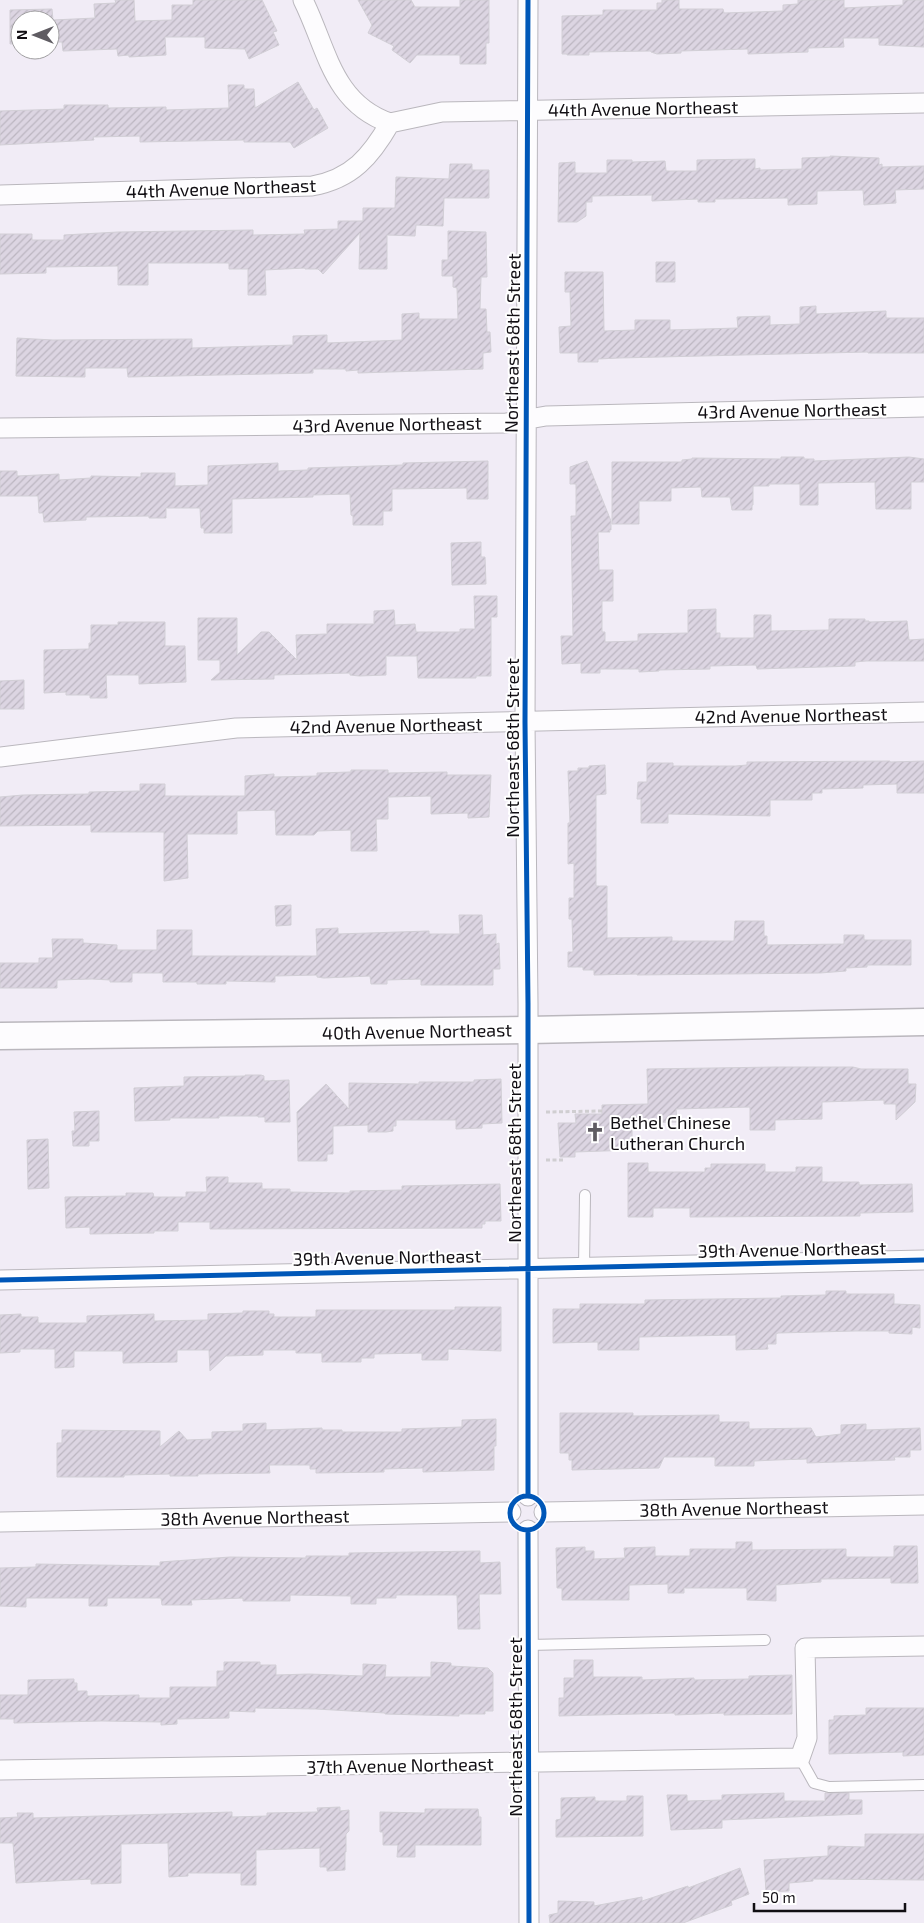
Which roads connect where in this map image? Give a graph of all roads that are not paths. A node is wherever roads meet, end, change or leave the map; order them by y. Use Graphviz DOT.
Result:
graph roads {
  1 [pos="303,0"];
  2 [pos="528,0"];
  3 [pos="924,103"];
  4 [pos="528,110"];
  5 [pos="390,122"];
  6 [pos="0,195"];
  7 [pos="924,407"];
  8 [pos="525,419"];
  9 [pos="0,428"];
  10 [pos="924,712"];
  11 [pos="525,722"];
  12 [pos="0,757"];
  13 [pos="924,1022"];
  14 [pos="528,1030"];
  15 [pos="0,1036"];
  16 [pos="585,1195"];
  17 [pos="924,1260"];
  18 [pos="584,1267"];
  19 [pos="528,1268"];
  20 [pos="0,1280"];
  21 [pos="528,1496"];
  22 [pos="924,1505"];
  23 [pos="511,1512"];
  24 [pos="544,1512"];
  25 [pos="0,1522"];
  26 [pos="528,1530"];
  27 [pos="765,1640"];
  28 [pos="528,1645"];
  29 [pos="924,1646"];
  30 [pos="800,1758"];
  31 [pos="529,1763"];
  32 [pos="0,1770"];
  33 [pos="924,1785"];
  34 [pos="529,1923"];
  1 -- 5 [label="street"];
  2 -- 4 [label="street, Northeast 68th Street"];
  3 -- 4 [label="street, 44th Avenue Northeast"];
  4 -- 5 [label="street, 44th Avenue Northeast"];
  4 -- 8 [label="street, Northeast 68th Street"];
  5 -- 6 [label="street, 44th Avenue Northeast"];
  7 -- 8 [label="street, 43rd Avenue Northeast"];
  8 -- 9 [label="street, 43rd Avenue Northeast"];
  8 -- 11 [label="street, Northeast 68th Street"];
  10 -- 11 [label="street, 42nd Avenue Northeast"];
  11 -- 12 [label="street, 42nd Avenue Northeast"];
  11 -- 14 [label="street, Northeast 68th Street"];
  13 -- 14 [label="street, 40th Avenue Northeast"];
  14 -- 15 [label="street, 40th Avenue Northeast"];
  14 -- 19 [label="street, Northeast 68th Street"];
  16 -- 18 [label="lane"];
  17 -- 18 [label="street, 39th Avenue Northeast"];
  18 -- 19 [label="street, 39th Avenue Northeast"];
  19 -- 20 [label="street, 39th Avenue Northeast"];
  19 -- 21 [label="street, Northeast 68th Street"];
  21 -- 23 [label="street"];
  21 -- 24 [label="street"];
  22 -- 24 [label="street, 38th Avenue Northeast"];
  23 -- 25 [label="street, 38th Avenue Northeast"];
  23 -- 26 [label="street"];
  24 -- 26 [label="street"];
  26 -- 28 [label="street, Northeast 68th Street"];
  27 -- 28 [label="lane"];
  28 -- 31 [label="street, Northeast 68th Street"];
  29 -- 30 [label="street"];
  30 -- 31 [label="street, 37th Avenue Northeast"];
  30 -- 33 [label="lane"];
  31 -- 32 [label="street, 37th Avenue Northeast"];
  31 -- 34 [label="street, Northeast 68th Street"];
}
